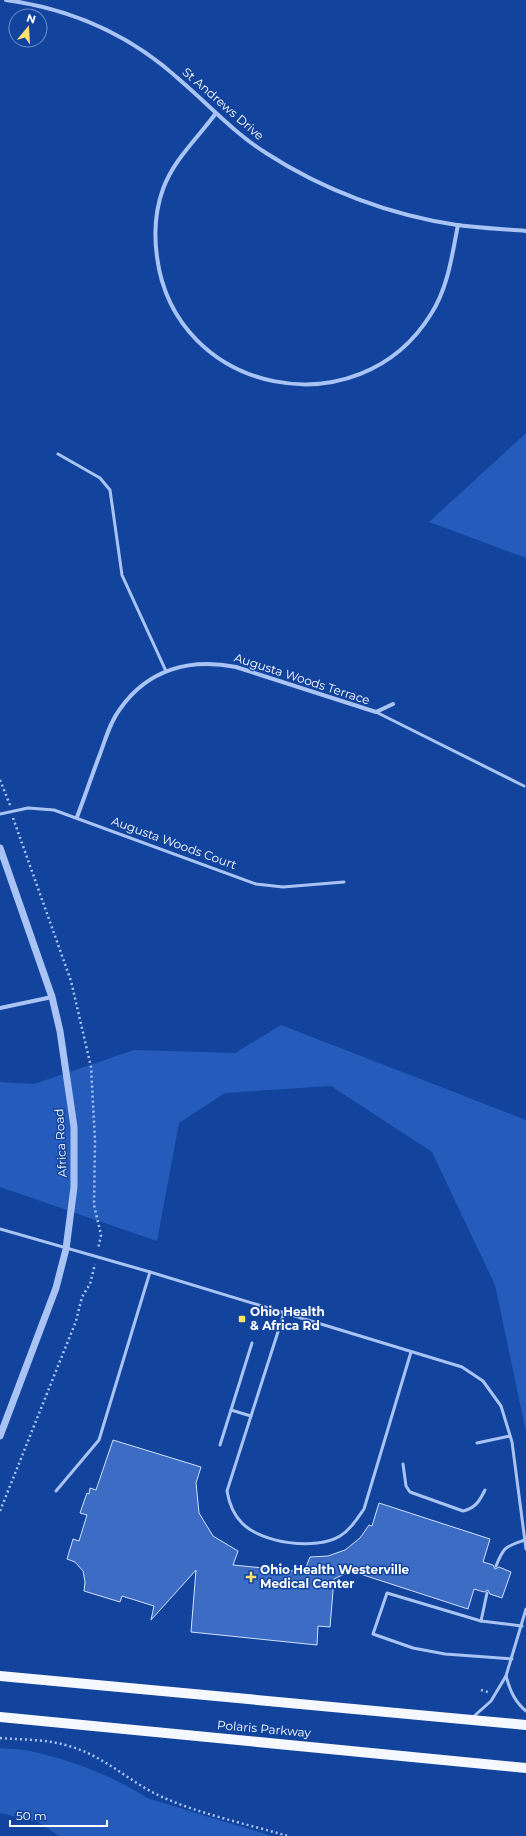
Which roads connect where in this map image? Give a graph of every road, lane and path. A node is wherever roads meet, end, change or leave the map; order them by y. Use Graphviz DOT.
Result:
graph roads {
  1 [pos="6,0"];
  2 [pos="216,113"];
  3 [pos="458,225"];
  4 [pos="526,231"];
  5 [pos="58,454"];
  6 [pos="166,671"];
  7 [pos="393,704"];
  8 [pos="376,712"];
  9 [pos="524,786"];
  10 [pos="0,814"];
  11 [pos="77,817"];
  12 [pos="0,848"];
  13 [pos="344,882"];
  14 [pos="52,997"];
  15 [pos="0,1008"];
  16 [pos="0,1229"];
  17 [pos="66,1249"];
  18 [pos="150,1272"];
  19 [pos="93,1277"];
  20 [pos="284,1313"];
  21 [pos="252,1343"];
  22 [pos="411,1352"];
  23 [pos="231,1410"];
  24 [pos="251,1416"];
  25 [pos="0,1436"];
  26 [pos="510,1436"];
  27 [pos="477,1443"];
  28 [pos="220,1445"];
  29 [pos="403,1464"];
  30 [pos="485,1490"];
  31 [pos="56,1491"];
  32 [pos="0,1511"];
  33 [pos="525,1540"];
  34 [pos="526,1549"];
  35 [pos="496,1566"];
  36 [pos="487,1593"];
  37 [pos="526,1609"];
  38 [pos="480,1621"];
  39 [pos="522,1626"];
  40 [pos="512,1659"];
  41 [pos="0,1676"];
  42 [pos="506,1676"];
  43 [pos="481,1690"];
  44 [pos="489,1692"];
  45 [pos="526,1711"];
  46 [pos="0,1717"];
  47 [pos="471,1719"];
  48 [pos="526,1725"];
  49 [pos="0,1738"];
  50 [pos="526,1768"];
  51 [pos="288,1836"];
  1 -- 2 [label="street, St Andrews Drive"];
  2 -- 3 [label="street, St Andrews Drive"];
  2 -- 3 [label="street"];
  3 -- 4 [label="street, St Andrews Drive"];
  5 -- 6 [label="lane"];
  6 -- 8 [label="street, Augusta Woods Terrace"];
  6 -- 11 [label="street, Augusta Woods Terrace"];
  7 -- 8 [label="street, Augusta Woods Terrace"];
  8 -- 9 [label="lane"];
  10 -- 11 [label="lane, Augusta Woods Court"];
  11 -- 13 [label="lane, Augusta Woods Court"];
  12 -- 14 [label="street, Africa Road"];
  14 -- 15 [label="street"];
  14 -- 17 [label="street, Africa Road"];
  16 -- 17 [label="lane"];
  17 -- 18 [label="lane"];
  17 -- 25 [label="street, Africa Road"];
  18 -- 20 [label="lane"];
  18 -- 31 [label="lane"];
  19 -- 32 [label="path"];
  20 -- 22 [label="lane"];
  20 -- 24 [label="lane"];
  21 -- 23 [label="lane"];
  22 -- 24 [label="lane"];
  22 -- 26 [label="lane"];
  23 -- 24 [label="lane"];
  23 -- 28 [label="lane"];
  26 -- 27 [label="lane"];
  26 -- 33 [label="lane"];
  29 -- 30 [label="lane"];
  33 -- 34 [label="lane"];
  33 -- 35 [label="lane"];
  36 -- 38 [label="lane"];
  37 -- 39 [label="lane"];
  38 -- 39 [label="lane"];
  38 -- 40 [label="lane"];
  39 -- 40 [label="lane"];
  40 -- 42 [label="lane"];
  41 -- 47 [label="main road"];
  42 -- 45 [label="lane"];
  42 -- 47 [label="lane"];
  43 -- 44 [label="path"];
  46 -- 50 [label="main road, Polaris Parkway"];
  47 -- 48 [label="main road"];
  49 -- 51 [label="path"];
}
